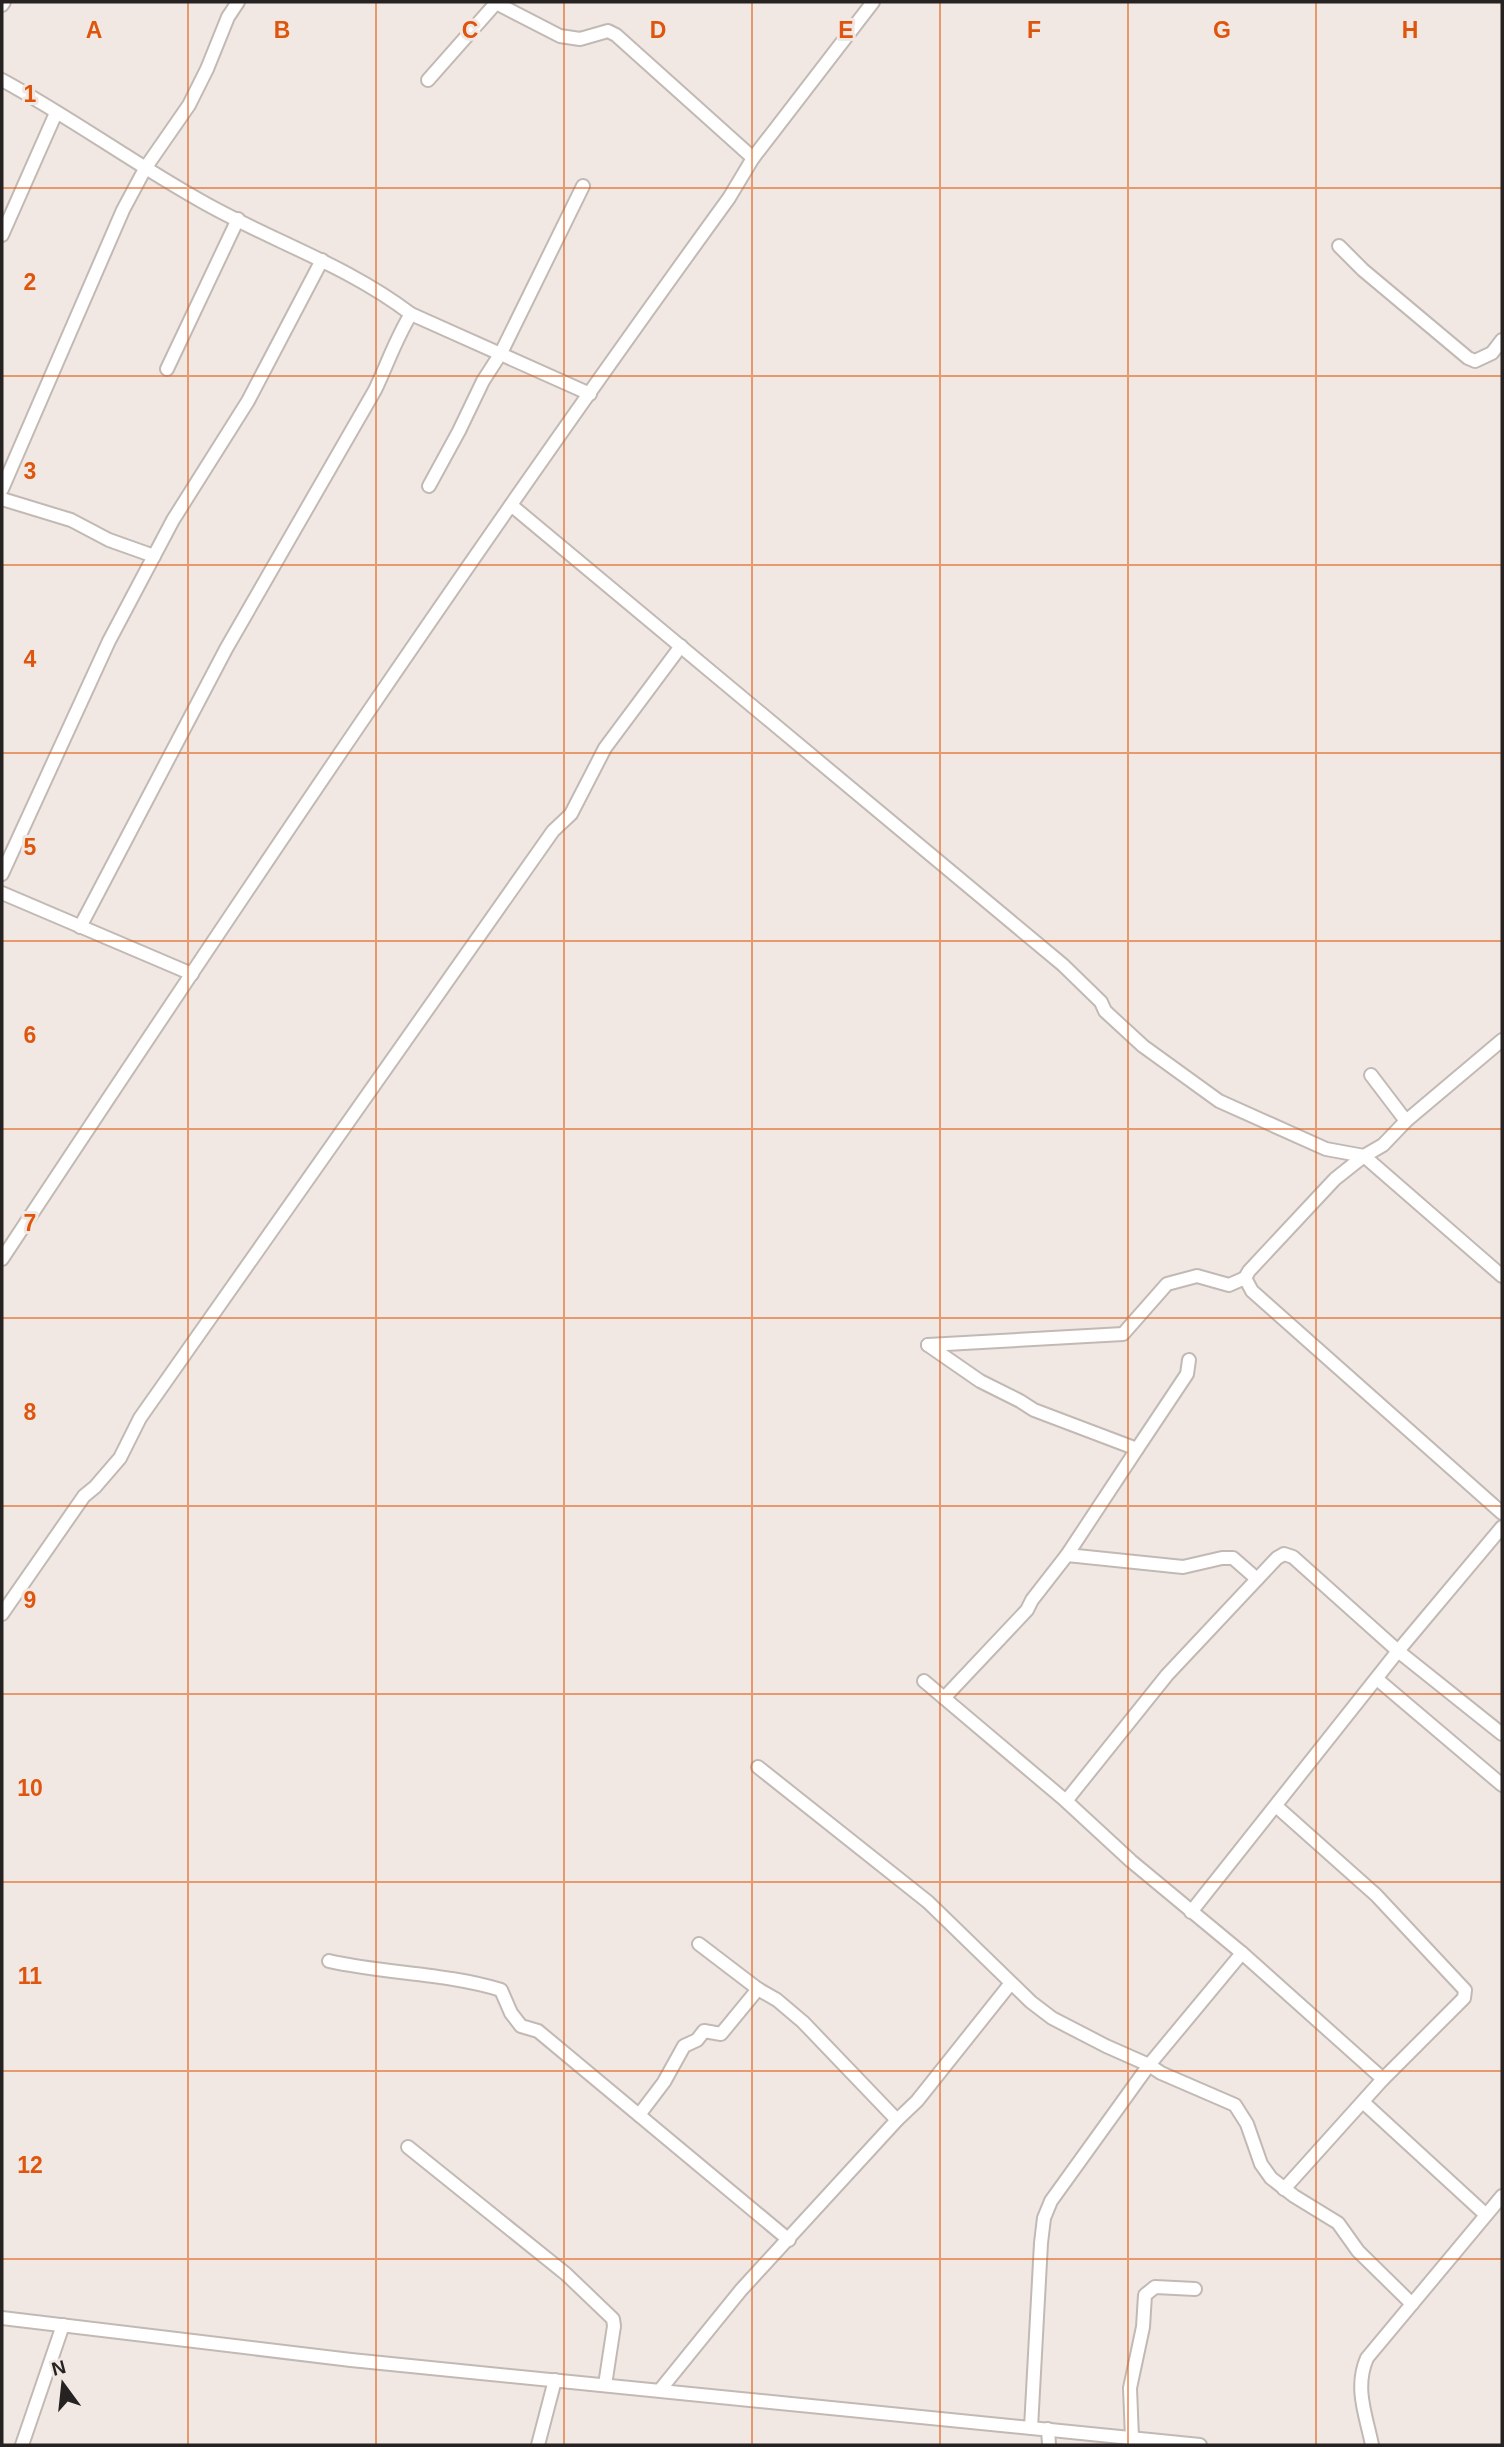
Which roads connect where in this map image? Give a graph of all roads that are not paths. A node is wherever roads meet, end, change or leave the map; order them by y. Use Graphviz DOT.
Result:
graph roads {
  1 [pos="238,2"];
  2 [pos="495,2"];
  3 [pos="873,2"];
  4 [pos="2,80"];
  5 [pos="428,80"];
  6 [pos="56,113"];
  7 [pos="753,158"];
  8 [pos="146,167"];
  9 [pos="583,186"];
  10 [pos="239,219"];
  11 [pos="2,235"];
  12 [pos="1339,246"];
  13 [pos="322,260"];
  14 [pos="411,314"];
  15 [pos="1502,340"];
  16 [pos="501,353"];
  17 [pos="167,369"];
  18 [pos="590,394"];
  19 [pos="429,486"];
  20 [pos="2,489"];
  21 [pos="2,499"];
  22 [pos="511,505"];
  23 [pos="154,556"];
  24 [pos="681,646"];
  25 [pos="2,874"];
  26 [pos="2,893"];
  27 [pos="80,927"];
  28 [pos="192,974"];
  29 [pos="1502,1040"];
  30 [pos="1371,1075"];
  31 [pos="1406,1121"];
  32 [pos="1364,1156"];
  33 [pos="2,1259"];
  34 [pos="1502,1276"];
  35 [pos="1245,1278"];
  36 [pos="1189,1360"];
  37 [pos="1137,1449"];
  38 [pos="1502,1513"];
  39 [pos="1502,1527"];
  40 [pos="1067,1555"];
  41 [pos="1256,1579"];
  42 [pos="2,1614"];
  43 [pos="1398,1651"];
  44 [pos="1377,1679"];
  45 [pos="924,1681"];
  46 [pos="944,1698"];
  47 [pos="1502,1734"];
  48 [pos="758,1767"];
  49 [pos="1502,1784"];
  50 [pos="1066,1801"];
  51 [pos="1276,1806"];
  52 [pos="1191,1912"];
  53 [pos="699,1944"];
  54 [pos="1242,1953"];
  55 [pos="329,1961"];
  56 [pos="1011,1983"];
  57 [pos="758,1989"];
  58 [pos="1149,2065"];
  59 [pos="1383,2079"];
  60 [pos="1363,2102"];
  61 [pos="639,2115"];
  62 [pos="897,2120"];
  63 [pos="408,2147"];
  64 [pos="1284,2189"];
  65 [pos="1502,2196"];
  66 [pos="1485,2214"];
  67 [pos="789,2240"];
  68 [pos="1195,2288"];
  69 [pos="1412,2304"];
  70 [pos="2,2318"];
  71 [pos="63,2325"];
  72 [pos="555,2380"];
  73 [pos="605,2385"];
  74 [pos="660,2390"];
  75 [pos="1031,2428"];
  76 [pos="1048,2429"];
  77 [pos="1132,2438"];
  78 [pos="22,2445"];
  79 [pos="538,2445"];
  80 [pos="1049,2445"];
  81 [pos="1200,2445"];
  82 [pos="1372,2445"];
  1 -- 8 [label="street"];
  2 -- 5 [label="street"];
  2 -- 7 [label="street"];
  3 -- 7 [label="street"];
  4 -- 6 [label="street"];
  6 -- 8 [label="street"];
  6 -- 11 [label="street"];
  7 -- 18 [label="street"];
  8 -- 10 [label="street"];
  8 -- 20 [label="street"];
  9 -- 16 [label="street"];
  10 -- 13 [label="street"];
  10 -- 17 [label="street"];
  12 -- 15 [label="street"];
  13 -- 14 [label="street"];
  13 -- 23 [label="street"];
  14 -- 16 [label="street"];
  14 -- 27 [label="street"];
  16 -- 18 [label="street"];
  16 -- 19 [label="street"];
  18 -- 22 [label="street"];
  21 -- 23 [label="street"];
  22 -- 24 [label="street"];
  22 -- 28 [label="street"];
  23 -- 25 [label="street"];
  24 -- 32 [label="street"];
  24 -- 42 [label="street"];
  26 -- 27 [label="street"];
  27 -- 28 [label="street"];
  28 -- 33 [label="street"];
  29 -- 31 [label="street"];
  30 -- 31 [label="street"];
  31 -- 32 [label="street"];
  32 -- 34 [label="street"];
  32 -- 35 [label="street"];
  35 -- 37 [label="street"];
  35 -- 38 [label="street"];
  36 -- 37 [label="street"];
  37 -- 40 [label="street"];
  39 -- 43 [label="street"];
  40 -- 41 [label="street"];
  40 -- 46 [label="street"];
  41 -- 43 [label="street"];
  41 -- 50 [label="street"];
  43 -- 44 [label="street"];
  43 -- 47 [label="street"];
  44 -- 49 [label="street"];
  44 -- 51 [label="street"];
  45 -- 46 [label="street"];
  46 -- 50 [label="street"];
  48 -- 56 [label="street"];
  50 -- 52 [label="street"];
  51 -- 52 [label="street"];
  51 -- 59 [label="street"];
  52 -- 54 [label="street"];
  53 -- 57 [label="street"];
  54 -- 58 [label="street"];
  54 -- 59 [label="street"];
  55 -- 61 [label="street"];
  56 -- 58 [label="street"];
  56 -- 62 [label="street"];
  57 -- 61 [label="street"];
  57 -- 62 [label="street"];
  58 -- 64 [label="street"];
  58 -- 75 [label="street"];
  59 -- 60 [label="street"];
  60 -- 64 [label="street"];
  60 -- 66 [label="street"];
  61 -- 67 [label="street"];
  62 -- 67 [label="street"];
  63 -- 73 [label="street"];
  64 -- 69 [label="street"];
  65 -- 66 [label="street"];
  66 -- 69 [label="street"];
  67 -- 74 [label="street"];
  68 -- 77 [label="street"];
  69 -- 82 [label="street"];
  70 -- 71 [label="street"];
  71 -- 72 [label="street"];
  71 -- 78 [label="street"];
  72 -- 73 [label="street"];
  72 -- 79 [label="street"];
  73 -- 74 [label="street"];
  74 -- 75 [label="street"];
  75 -- 76 [label="street"];
  76 -- 77 [label="street"];
  76 -- 80 [label="street"];
  77 -- 81 [label="street"];
}
